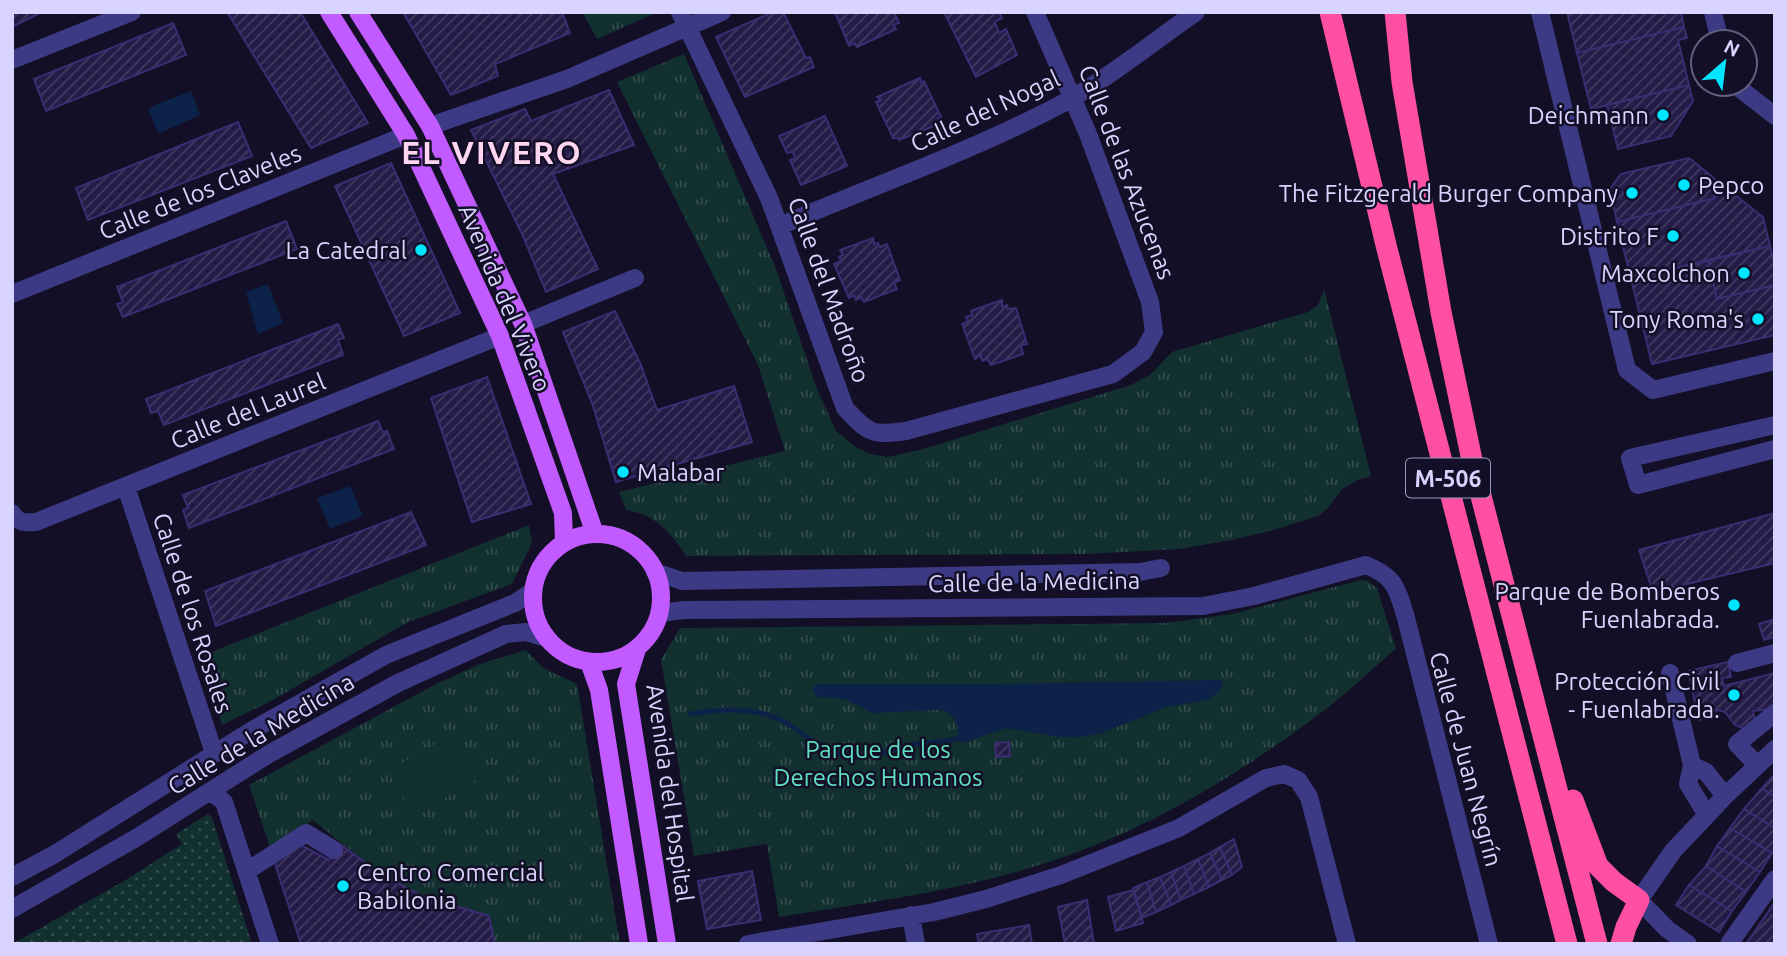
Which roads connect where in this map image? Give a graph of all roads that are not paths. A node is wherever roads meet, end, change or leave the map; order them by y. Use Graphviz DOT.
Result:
graph roads {
  1 [pos="132,12"];
  2 [pos="329,12"];
  3 [pos="358,12"];
  4 [pos="722,12"];
  5 [pos="1035,12"];
  6 [pos="1196,12"];
  7 [pos="1330,12"];
  8 [pos="1395,12"];
  9 [pos="1540,12"];
  10 [pos="683,20"];
  11 [pos="12,60"];
  12 [pos="1073,98"];
  13 [pos="1752,98"];
  14 [pos="1775,116"];
  15 [pos="430,126"];
  16 [pos="406,135"];
  17 [pos="780,226"];
  18 [pos="635,278"];
  19 [pos="12,294"];
  20 [pos="523,324"];
  21 [pos="500,336"];
  22 [pos="1143,352"];
  23 [pos="1775,361"];
  24 [pos="1775,425"];
  25 [pos="1775,449"];
  26 [pos="126,488"];
  27 [pos="13,515"];
  28 [pos="595,534"];
  29 [pos="564,543"];
  30 [pos="1161,568"];
  31 [pos="656,572"];
  32 [pos="1396,586"];
  33 [pos="533,591"];
  34 [pos="660,613"];
  35 [pos="546,638"];
  36 [pos="637,649"];
  37 [pos="1775,653"];
  38 [pos="589,662"];
  39 [pos="1737,663"];
  40 [pos="1670,673"];
  41 [pos="1775,713"];
  42 [pos="1542,724"];
  43 [pos="1775,749"];
  44 [pos="214,753"];
  45 [pos="1692,765"];
  46 [pos="1757,765"];
  47 [pos="211,791"];
  48 [pos="1725,796"];
  49 [pos="1707,815"];
  50 [pos="334,850"];
  51 [pos="247,872"];
  52 [pos="12,877"];
  53 [pos="1775,879"];
  54 [pos="1639,900"];
  55 [pos="12,909"];
  56 [pos="911,915"];
  57 [pos="1669,937"];
  58 [pos="270,944"];
  59 [pos="639,944"];
  60 [pos="667,944"];
  61 [pos="748,944"];
  62 [pos="916,944"];
  63 [pos="1347,944"];
  64 [pos="1489,944"];
  65 [pos="1567,944"];
  66 [pos="1597,944"];
  67 [pos="1621,944"];
  68 [pos="1688,944"];
  69 [pos="1729,944"];
  1 -- 11 [label="street"];
  2 -- 16 [label="main road, Avenida del Vivero"];
  3 -- 15 [label="main road, Avenida del Vivero"];
  4 -- 10 [label="street"];
  5 -- 12 [label="street, Calle de las Azucenas"];
  6 -- 12 [label="street, Calle del Nogal"];
  7 -- 65 [label="highway, M-506"];
  8 -- 42 [label="highway, M-506"];
  9 -- 23 [label="street"];
  10 -- 15 [label="street"];
  10 -- 17 [label="street, Calle del Madroño"];
  12 -- 17 [label="street, Calle del Nogal"];
  12 -- 22 [label="street, Calle de las Azucenas"];
  13 -- 14 [label="street"];
  15 -- 20 [label="main road, Avenida del Vivero"];
  16 -- 19 [label="street, Calle de los Claveles"];
  16 -- 21 [label="main road, Avenida del Vivero"];
  17 -- 22 [label="street, Calle del Madroño"];
  18 -- 20 [label="street"];
  20 -- 28 [label="main road, Avenida del Vivero"];
  21 -- 26 [label="street, Calle del Laurel"];
  21 -- 29 [label="main road, Avenida del Vivero"];
  24 -- 25 [label="street"];
  26 -- 27 [label="street, Calle del Laurel"];
  26 -- 44 [label="street, Calle de los Rosales"];
  28 -- 29 [label="main road"];
  28 -- 31 [label="main road"];
  29 -- 33 [label="main road"];
  30 -- 31 [label="street, Calle de la Medicina"];
  31 -- 34 [label="main road"];
  32 -- 34 [label="street, Calle de la Medicina"];
  32 -- 64 [label="street, Calle de Juan Negrín"];
  33 -- 35 [label="main road"];
  33 -- 44 [label="street"];
  34 -- 36 [label="main road"];
  35 -- 38 [label="main road"];
  35 -- 47 [label="street, Calle de la Medicina"];
  36 -- 38 [label="main road"];
  36 -- 60 [label="main road, Avenida del Hospital"];
  37 -- 39 [label="street"];
  38 -- 59 [label="main road"];
  40 -- 45 [label="street"];
  41 -- 46 [label="street"];
  42 -- 54 [label="highway"];
  42 -- 66 [label="highway, M-506"];
  43 -- 46 [label="street"];
  44 -- 52 [label="street"];
  45 -- 48 [label="street"];
  45 -- 49 [label="street"];
  46 -- 48 [label="street"];
  47 -- 51 [label="street"];
  47 -- 55 [label="street, Calle de la Medicina"];
  48 -- 49 [label="street"];
  49 -- 54 [label="street"];
  50 -- 51 [label="street"];
  51 -- 58 [label="street"];
  53 -- 69 [label="street"];
  54 -- 57 [label="street"];
  54 -- 67 [label="highway"];
  56 -- 61 [label="street"];
  56 -- 62 [label="street"];
  56 -- 63 [label="street"];
  57 -- 68 [label="street"];
}
